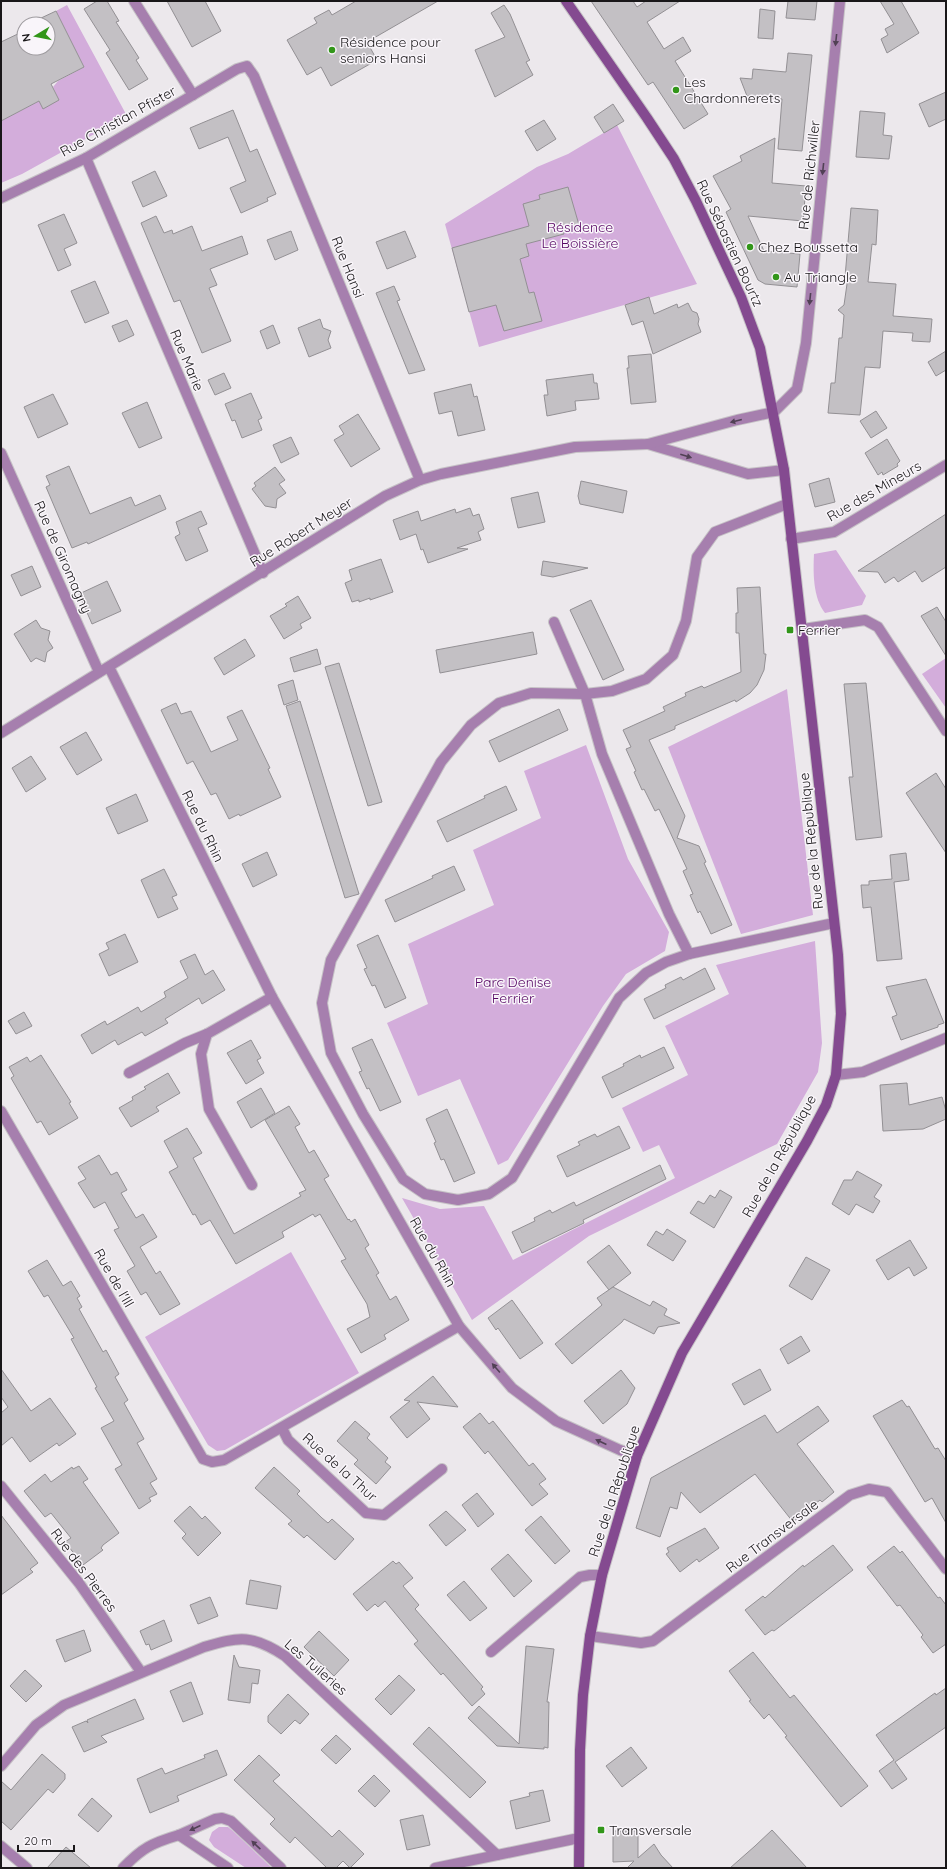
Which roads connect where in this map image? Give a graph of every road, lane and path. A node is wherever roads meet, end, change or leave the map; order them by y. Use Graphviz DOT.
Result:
graph roads {
  1 [pos="134,1"];
  2 [pos="566,1"];
  3 [pos="840,1"];
  4 [pos="247,66"];
  5 [pos="193,96"];
  6 [pos="86,158"];
  7 [pos="1,198"];
  8 [pos="774,412"];
  9 [pos="648,444"];
  10 [pos="1,453"];
  11 [pos="946,465"];
  12 [pos="784,470"];
  13 [pos="420,480"];
  14 [pos="787,504"];
  15 [pos="790,534"];
  16 [pos="262,572"];
  17 [pos="554,622"];
  18 [pos="803,629"];
  19 [pos="109,666"];
  20 [pos="99,672"];
  21 [pos="585,694"];
  22 [pos="946,731"];
  23 [pos="1,733"];
  24 [pos="834,924"];
  25 [pos="689,954"];
  26 [pos="272,997"];
  27 [pos="207,1034"];
  28 [pos="946,1038"];
  29 [pos="129,1073"];
  30 [pos="836,1075"];
  31 [pos="1,1111"];
  32 [pos="252,1185"];
  33 [pos="459,1326"];
  34 [pos="282,1428"];
  35 [pos="637,1456"];
  36 [pos="203,1459"];
  37 [pos="442,1469"];
  38 [pos="1,1486"];
  39 [pos="946,1567"];
  40 [pos="602,1575"];
  41 [pos="590,1636"];
  42 [pos="492,1652"];
  43 [pos="141,1672"];
  44 [pos="1,1766"];
  45 [pos="179,1835"];
  46 [pos="579,1838"];
  47 [pos="1,1846"];
  48 [pos="497,1854"];
  49 [pos="27,1868"];
  50 [pos="123,1868"];
  51 [pos="228,1868"];
  52 [pos="282,1868"];
  53 [pos="434,1868"];
  54 [pos="579,1868"];
  1 -- 5 [label="street"];
  2 -- 8 [label="main road, Rue Sébastien Bourtz"];
  3 -- 8 [label="street, Rue de Richwiller, one-way"];
  4 -- 5 [label="street, Rue Christian Pfister"];
  4 -- 13 [label="street, Rue Hansi"];
  5 -- 6 [label="street, Rue Christian Pfister"];
  6 -- 7 [label="street, Rue Christian Pfister"];
  6 -- 16 [label="street, Rue Marie"];
  8 -- 9 [label="street, Rue Robert Meyer, one-way"];
  8 -- 12 [label="main road, Rue Sébastien Bourtz"];
  9 -- 12 [label="street, Rue Robert Meyer, one-way"];
  9 -- 13 [label="street, Rue Robert Meyer"];
  10 -- 20 [label="street, Rue de Giromagny"];
  11 -- 15 [label="street, Rue des Mineurs"];
  12 -- 14 [label="main road, Rue Sébastien Bourtz"];
  13 -- 16 [label="street, Rue Robert Meyer"];
  14 -- 15 [label="main road, Rue Sébastien Bourtz"];
  14 -- 21 [label="street"];
  15 -- 18 [label="main road, Rue de la République"];
  16 -- 19 [label="street, Rue Robert Meyer"];
  17 -- 21 [label="street"];
  18 -- 22 [label="street"];
  18 -- 24 [label="main road, Rue de la République"];
  19 -- 20 [label="street, Rue Robert Meyer"];
  19 -- 26 [label="street, Rue du Rhin"];
  20 -- 23 [label="street, Rue Robert Meyer"];
  21 -- 25 [label="street"];
  21 -- 25 [label="street"];
  24 -- 25 [label="street"];
  24 -- 30 [label="main road, Rue de la République"];
  26 -- 27 [label="street"];
  26 -- 33 [label="street, Rue du Rhin"];
  27 -- 29 [label="street"];
  27 -- 32 [label="street"];
  28 -- 30 [label="street"];
  30 -- 35 [label="main road, Rue de la République"];
  31 -- 36 [label="street, Rue de l'Ill"];
  33 -- 34 [label="street, Rue de la Thur"];
  35 -- 33 [label="street, Rue du Rhin, one-way"];
  34 -- 36 [label="street, Rue de la Thur"];
  34 -- 37 [label="street, Rue de la Thur"];
  35 -- 40 [label="main road, Rue de la République"];
  38 -- 43 [label="street, Rue des Pierres"];
  39 -- 41 [label="street, Rue Transversale"];
  40 -- 41 [label="main road, Rue de la République"];
  40 -- 42 [label="street, Rue de la République"];
  41 -- 46 [label="main road, Rue de la République"];
  43 -- 44 [label="street, Les Tuileries"];
  43 -- 48 [label="street, Les Tuileries"];
  45 -- 50 [label="street"];
  45 -- 51 [label="street"];
  52 -- 45 [label="street, one-way"];
  46 -- 48 [label="street"];
  46 -- 54 [label="main road, Rue de la République"];
  47 -- 49 [label="street"];
  48 -- 53 [label="street"];
}
